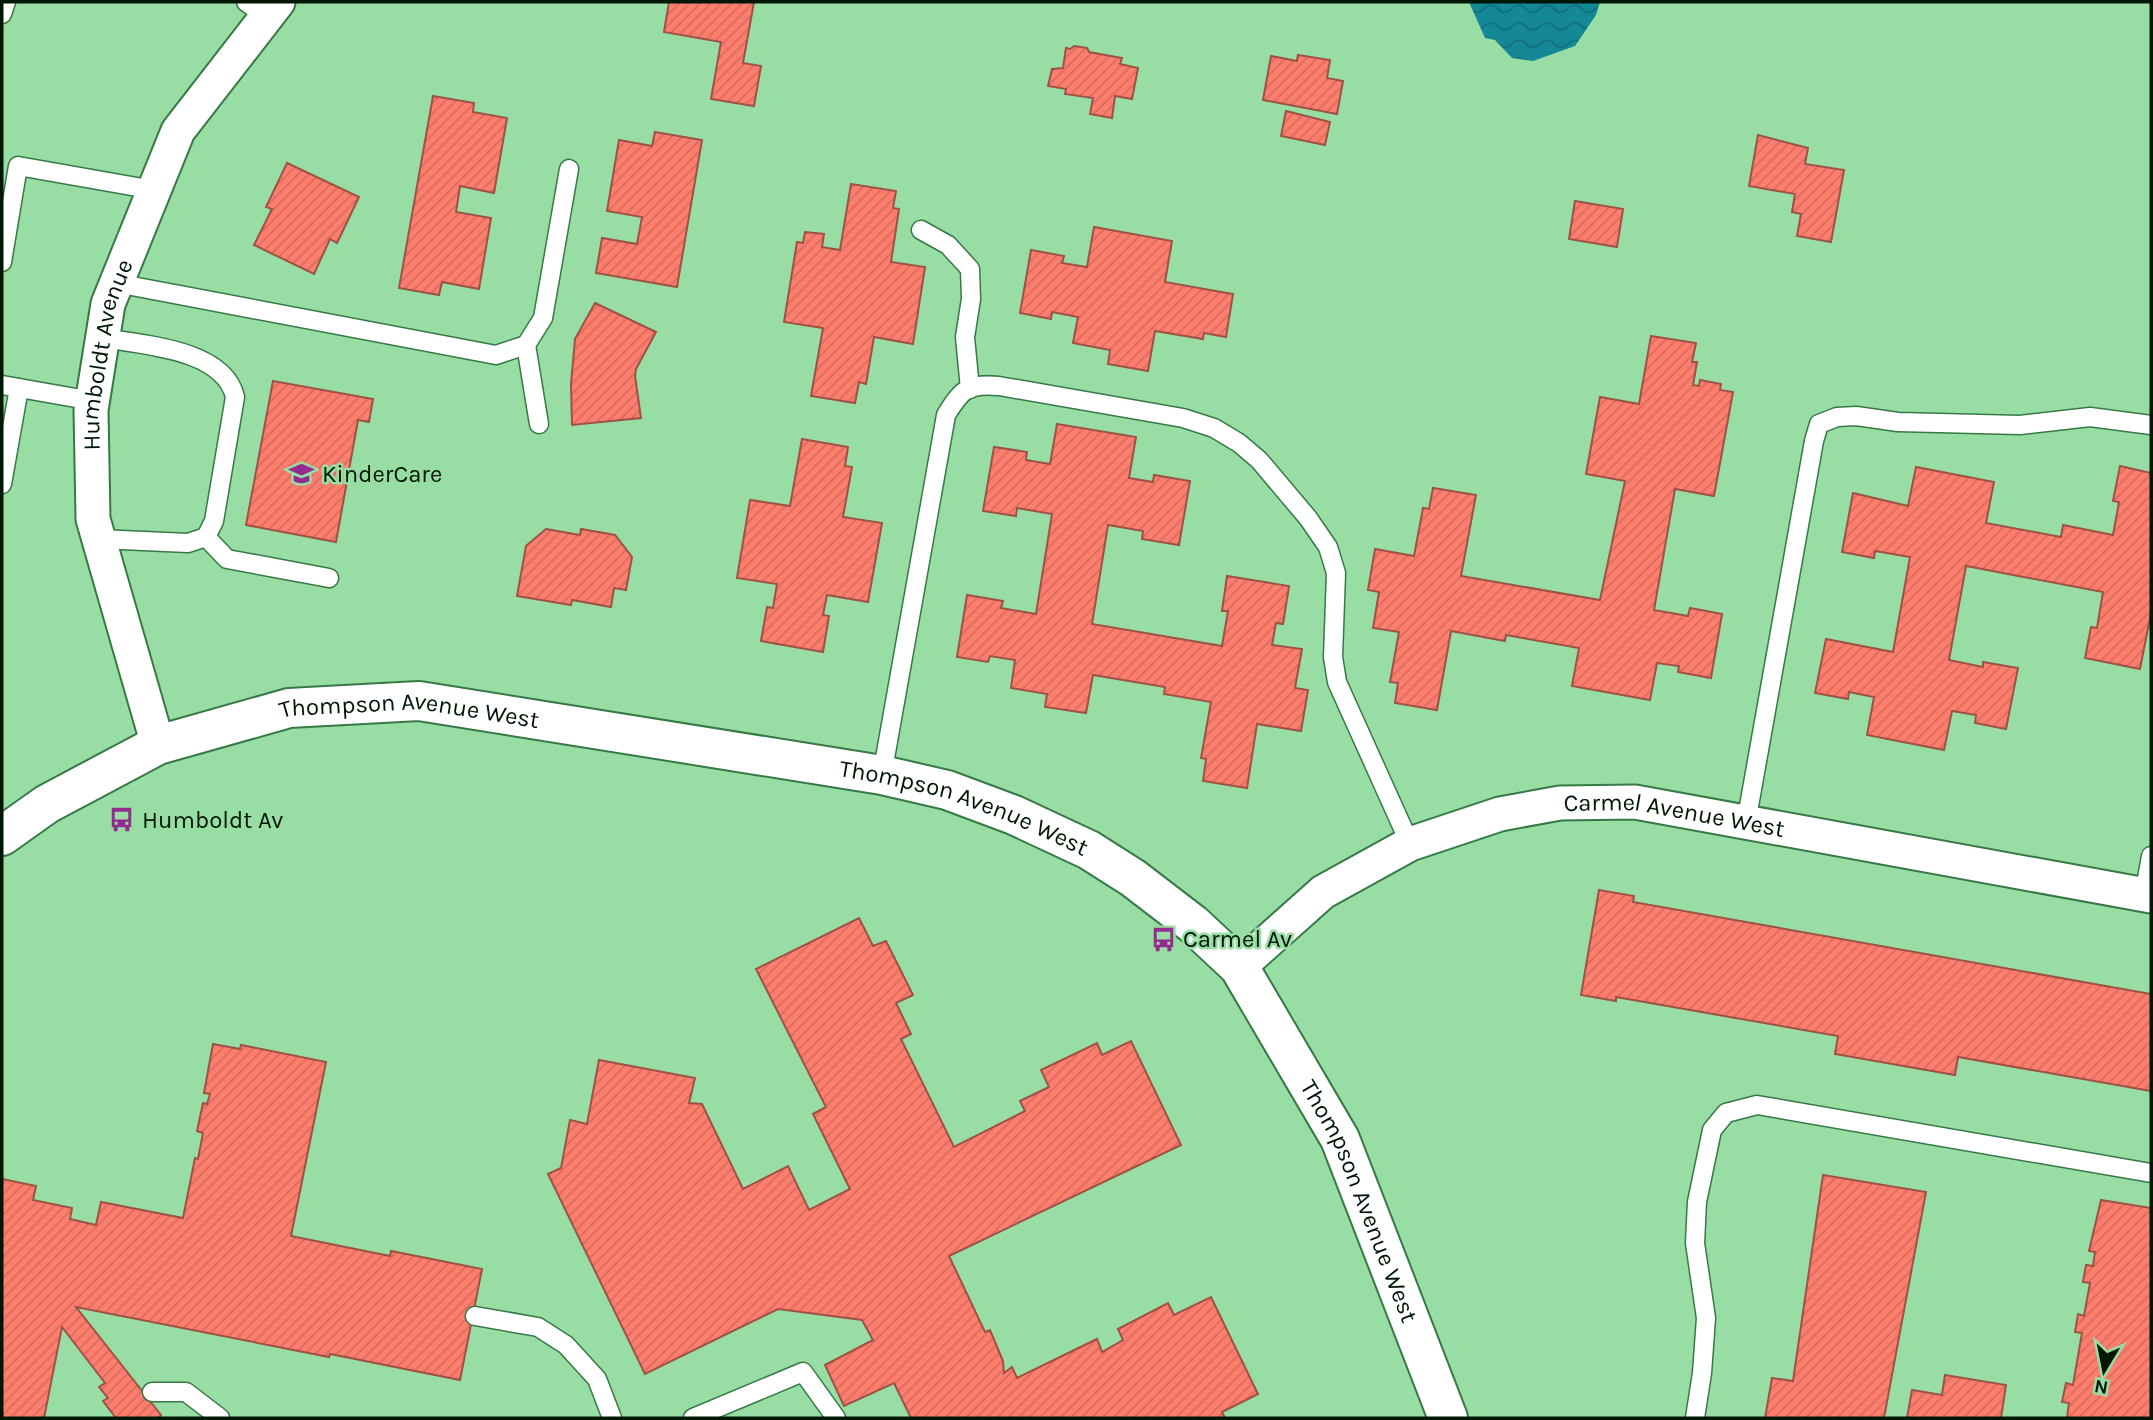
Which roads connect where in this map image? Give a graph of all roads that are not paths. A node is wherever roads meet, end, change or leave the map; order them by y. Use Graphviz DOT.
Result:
graph roads {
  1 [pos="6,2"];
  2 [pos="264,7"];
  3 [pos="2,15"];
  4 [pos="569,169"];
  5 [pos="154,190"];
  6 [pos="921,230"];
  7 [pos="2,262"];
  8 [pos="116,283"];
  9 [pos="103,338"];
  10 [pos="526,345"];
  11 [pos="10,386"];
  12 [pos="970,389"];
  13 [pos="93,401"];
  14 [pos="539,424"];
  15 [pos="2151,425"];
  16 [pos="2,484"];
  17 [pos="206,537"];
  18 [pos="99,539"];
  19 [pos="329,578"];
  20 [pos="158,745"];
  21 [pos="882,775"];
  22 [pos="1746,823"];
  23 [pos="2,836"];
  24 [pos="1410,844"];
  25 [pos="2151,856"];
  26 [pos="2148,896"];
  27 [pos="1239,967"];
  28 [pos="2151,1173"];
  29 [pos="475,1316"];
  30 [pos="152,1392"];
  31 [pos="220,1418"];
  32 [pos="612,1418"];
  33 [pos="693,1418"];
  34 [pos="836,1418"];
  35 [pos="1448,1418"];
  36 [pos="1695,1418"];
  1 -- 3 [label="lane"];
  2 -- 5 [label="street, Humboldt Avenue"];
  4 -- 10 [label="lane"];
  5 -- 7 [label="lane"];
  5 -- 8 [label="street, Humboldt Avenue"];
  6 -- 12 [label="lane"];
  8 -- 9 [label="street, Humboldt Avenue"];
  8 -- 10 [label="lane"];
  9 -- 13 [label="street, Humboldt Avenue"];
  9 -- 17 [label="lane"];
  10 -- 14 [label="lane"];
  11 -- 13 [label="lane"];
  11 -- 16 [label="lane"];
  12 -- 21 [label="lane"];
  12 -- 24 [label="lane"];
  13 -- 18 [label="street, Humboldt Avenue"];
  15 -- 22 [label="lane"];
  17 -- 18 [label="lane"];
  17 -- 19 [label="lane"];
  18 -- 20 [label="street, Humboldt Avenue"];
  20 -- 21 [label="street, Thompson Avenue West"];
  20 -- 23 [label="street, Thompson Avenue West"];
  21 -- 27 [label="street, Thompson Avenue West"];
  22 -- 24 [label="street, Carmel Avenue West"];
  22 -- 26 [label="street, Carmel Avenue West"];
  24 -- 27 [label="street, Carmel Avenue West"];
  25 -- 26 [label="lane"];
  27 -- 35 [label="street, Thompson Avenue West"];
  28 -- 36 [label="lane"];
  29 -- 32 [label="lane"];
  30 -- 31 [label="lane"];
  33 -- 34 [label="lane"];
}
